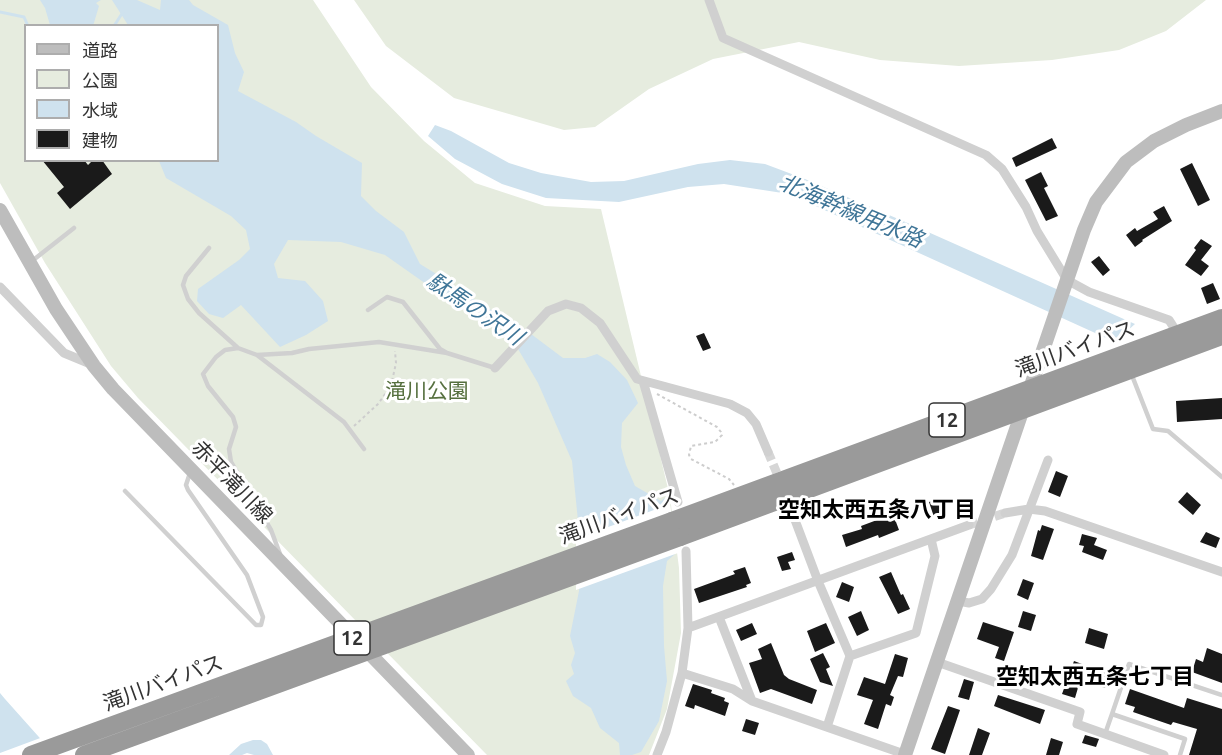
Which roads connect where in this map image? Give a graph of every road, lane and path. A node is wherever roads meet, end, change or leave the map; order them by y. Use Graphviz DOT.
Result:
graph roads {
  1 [pos="709,0"];
  2 [pos="1222,111"];
  3 [pos="0,210"];
  4 [pos="74,228"];
  5 [pos="208,248"];
  6 [pos="30,263"];
  7 [pos="1065,285"];
  8 [pos="0,287"];
  9 [pos="368,310"];
  10 [pos="1222,318"];
  11 [pos="1178,334"];
  12 [pos="1222,336"];
  13 [pos="395,345"];
  14 [pos="238,348"];
  15 [pos="447,353"];
  16 [pos="257,355"];
  17 [pos="1127,362"];
  18 [pos="94,366"];
  19 [pos="495,368"];
  20 [pos="643,381"];
  21 [pos="1030,390"];
  22 [pos="1023,409"];
  23 [pos="350,430"];
  24 [pos="364,449"];
  25 [pos="768,452"];
  26 [pos="1048,460"];
  27 [pos="191,470"];
  28 [pos="1222,477"];
  29 [pos="735,488"];
  30 [pos="124,491"];
  31 [pos="678,502"];
  32 [pos="1029,509"];
  33 [pos="1005,513"];
  34 [pos="795,520"];
  35 [pos="969,525"];
  36 [pos="679,536"];
  37 [pos="931,539"];
  38 [pos="285,567"];
  39 [pos="1222,572"];
  40 [pos="818,581"];
  41 [pos="958,601"];
  42 [pos="719,617"];
  43 [pos="688,628"];
  44 [pos="850,656"];
  45 [pos="937,662"];
  46 [pos="682,673"];
  47 [pos="1222,695"];
  48 [pos="752,701"];
  49 [pos="1112,714"];
  50 [pos="827,727"];
  51 [pos="1105,734"];
  52 [pos="31,755"];
  53 [pos="84,755"];
  54 [pos="468,755"];
  55 [pos="657,755"];
  56 [pos="906,755"];
  57 [pos="1164,755"];
  58 [pos="1180,755"];
  1 -- 7 [label="street"];
  2 -- 7 [label="street"];
  3 -- 6 [label="street, 赤平滝川線"];
  4 -- 6 [label="lane"];
  5 -- 14 [label="lane"];
  6 -- 18 [label="street, 赤平滝川線"];
  7 -- 11 [label="street"];
  7 -- 21 [label="street"];
  8 -- 18 [label="street"];
  9 -- 15 [label="lane"];
  10 -- 11 [label="highway, 滝川バイパス / 12"];
  11 -- 17 [label="highway, 滝川バイパス / 12"];
  12 -- 17 [label="highway, 滝川バイパス / 12"];
  13 -- 15 [label="lane"];
  13 -- 16 [label="lane"];
  13 -- 23 [label="path"];
  14 -- 16 [label="lane"];
  14 -- 38 [label="lane"];
  15 -- 19 [label="lane"];
  16 -- 23 [label="lane"];
  17 -- 21 [label="highway, 滝川バイパス / 12"];
  17 -- 22 [label="highway, 滝川バイパス / 12"];
  17 -- 28 [label="lane"];
  18 -- 27 [label="street, 赤平滝川線"];
  19 -- 20 [label="street"];
  20 -- 25 [label="street"];
  20 -- 29 [label="path"];
  20 -- 31 [label="street"];
  21 -- 22 [label="street"];
  21 -- 36 [label="highway, 滝川バイパス / 12"];
  22 -- 36 [label="highway, 滝川バイパス / 12"];
  22 -- 41 [label="street"];
  23 -- 24 [label="lane"];
  26 -- 32 [label="street"];
  27 -- 30 [label="lane"];
  27 -- 38 [label="street, 赤平滝川線"];
  32 -- 33 [label="street"];
  32 -- 39 [label="street"];
  32 -- 41 [label="street"];
  34 -- 40 [label="street"];
  35 -- 37 [label="street"];
  36 -- 43 [label="street"];
  36 -- 52 [label="highway, 滝川バイパス / 12, bridge"];
  36 -- 53 [label="highway, 滝川バイパス / 12, bridge"];
  37 -- 40 [label="street"];
  37 -- 44 [label="street"];
  38 -- 54 [label="street, 赤平滝川線"];
  40 -- 42 [label="street"];
  40 -- 44 [label="street"];
  41 -- 45 [label="street"];
  42 -- 43 [label="street"];
  42 -- 48 [label="street"];
  43 -- 46 [label="street"];
  44 -- 50 [label="street"];
  45 -- 51 [label="street"];
  45 -- 56 [label="street"];
  46 -- 48 [label="street"];
  46 -- 55 [label="street"];
  47 -- 49 [label="lane"];
  48 -- 50 [label="street"];
  49 -- 51 [label="lane"];
  49 -- 58 [label="lane"];
  50 -- 56 [label="street"];
  51 -- 57 [label="street"];
}
